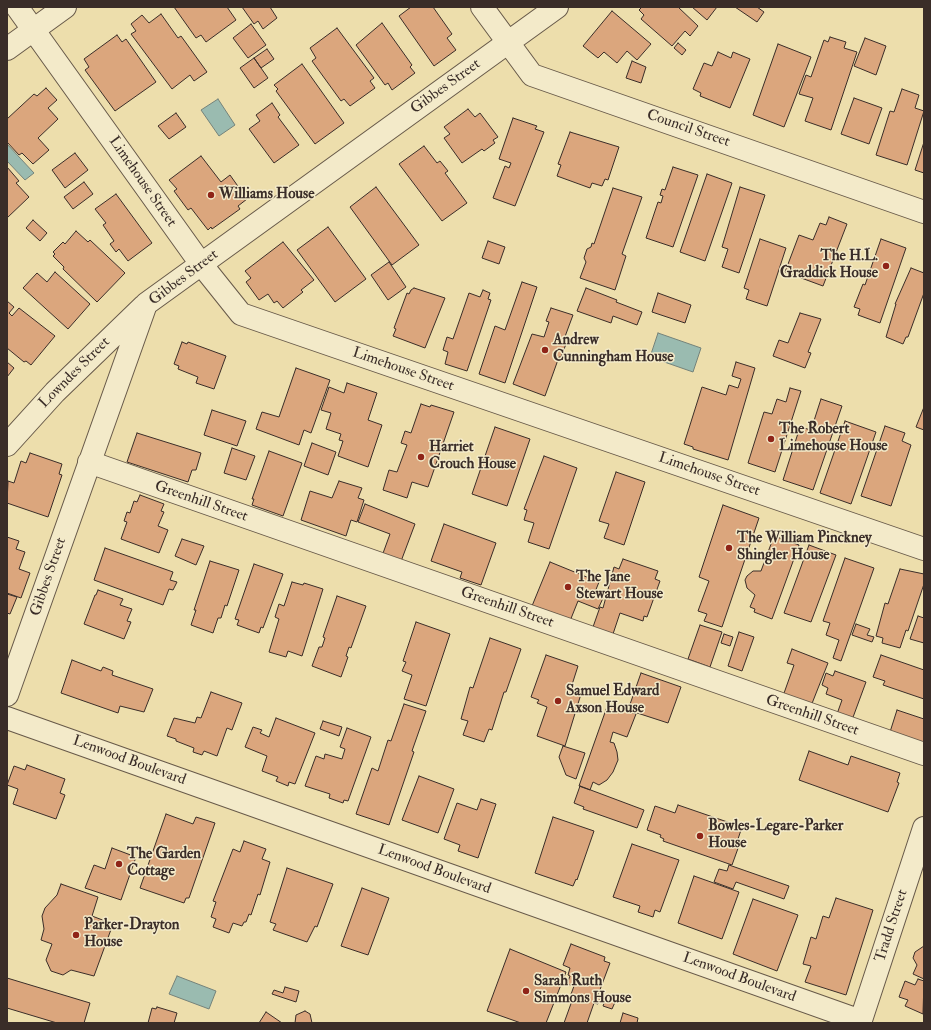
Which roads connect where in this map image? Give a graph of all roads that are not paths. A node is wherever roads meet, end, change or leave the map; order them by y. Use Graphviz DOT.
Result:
graph roads {
  1 [pos="17,7"];
  2 [pos="65,7"];
  3 [pos="482,7"];
  4 [pos="557,7"];
  5 [pos="33,30"];
  6 [pos="507,43"];
  7 [pos="7,49"];
  8 [pos="924,212"];
  9 [pos="201,264"];
  10 [pos="146,304"];
  11 [pos="7,445"];
  12 [pos="89,462"];
  13 [pos="924,549"];
  14 [pos="7,696"];
  15 [pos="7,718"];
  16 [pos="924,754"];
  17 [pos="924,828"];
  18 [pos="861,1022"];
  1 -- 5 [label="street, Limehouse Street"];
  2 -- 5 [label="street"];
  3 -- 6 [label="street, Council Street"];
  4 -- 6 [label="street, Gibbes Street"];
  5 -- 7 [label="street"];
  5 -- 9 [label="street, Limehouse Street"];
  6 -- 8 [label="street, Council Street"];
  6 -- 9 [label="street, Gibbes Street"];
  9 -- 10 [label="street, Gibbes Street"];
  9 -- 13 [label="street, Limehouse Street"];
  10 -- 11 [label="street, Lowndes Street"];
  10 -- 12 [label="street, Gibbes Street"];
  12 -- 14 [label="street, Gibbes Street"];
  12 -- 16 [label="street, Greenhill Street"];
  15 -- 18 [label="street, Lenwood Boulevard"];
  17 -- 18 [label="street, Tradd Street"];
}
